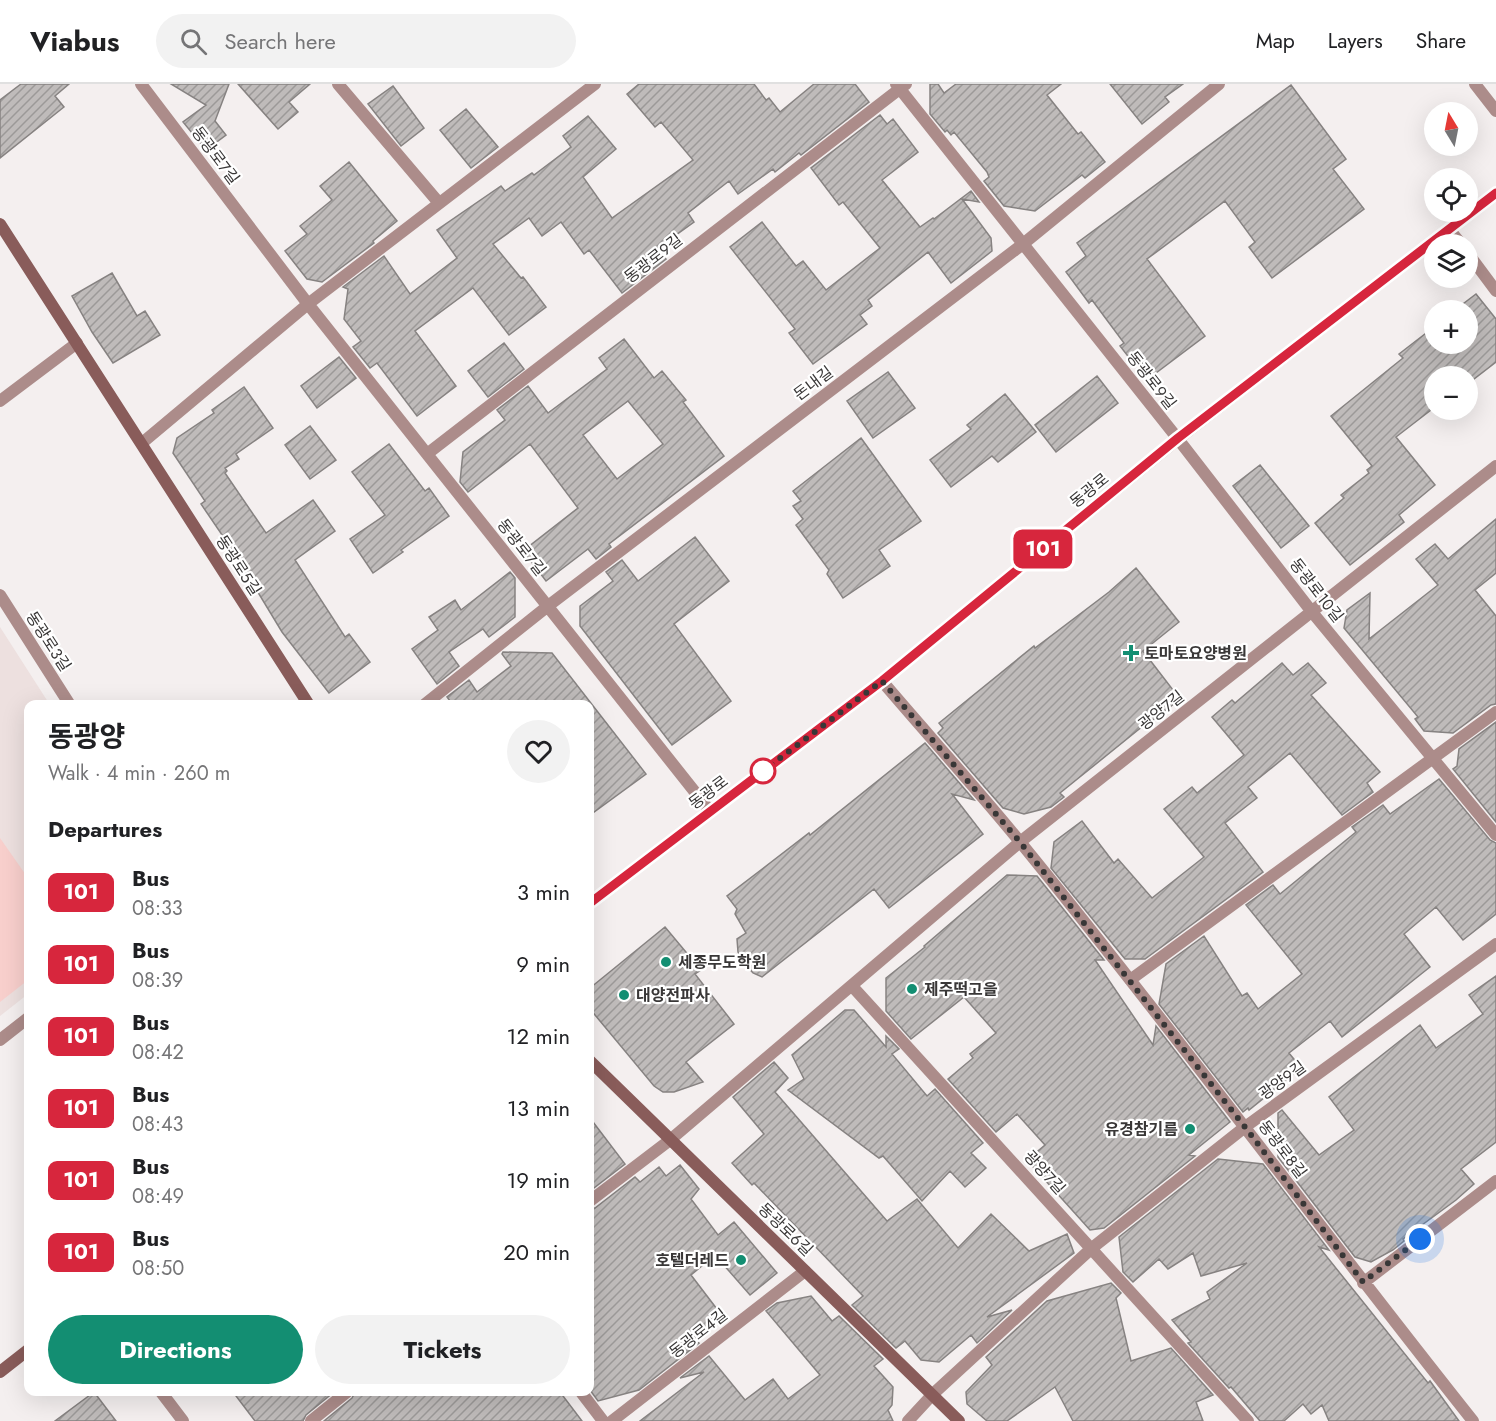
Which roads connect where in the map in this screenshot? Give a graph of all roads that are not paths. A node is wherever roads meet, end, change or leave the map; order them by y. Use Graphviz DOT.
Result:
graph roads {
  1 [pos="141,84"];
  2 [pos="338,84"];
  3 [pos="595,84"];
  4 [pos="1219,84"];
  5 [pos="1475,84"];
  6 [pos="901,86"];
  7 [pos="1496,111"];
  8 [pos="1496,193"];
  9 [pos="439,203"];
  10 [pos="0,224"];
  11 [pos="1449,229"];
  12 [pos="1453,234"];
  13 [pos="1023,244"];
  14 [pos="1478,267"];
  15 [pos="1496,291"];
  16 [pos="308,304"];
  17 [pos="77,343"];
  18 [pos="0,401"];
  19 [pos="1178,438"];
  20 [pos="142,443"];
  21 [pos="427,453"];
  22 [pos="1496,466"];
  23 [pos="0,595"];
  24 [pos="548,606"];
  25 [pos="1312,612"];
  26 [pos="882,681"];
  27 [pos="67,700"];
  28 [pos="306,700"];
  29 [pos="430,700"];
  30 [pos="1496,712"];
  31 [pos="1433,760"];
  32 [pos="710,811"];
  33 [pos="1496,835"];
  34 [pos="1020,842"];
  35 [pos="594,900"];
  36 [pos="1496,944"];
  37 [pos="1130,980"];
  38 [pos="852,986"];
  39 [pos="24,1021"];
  40 [pos="0,1040"];
  41 [pos="594,1065"];
  42 [pos="1245,1127"];
  43 [pos="670,1140"];
  44 [pos="1496,1181"];
  45 [pos="594,1198"];
  46 [pos="1092,1248"];
  47 [pos="805,1271"];
  48 [pos="1363,1282"];
  49 [pos="24,1353"];
  50 [pos="0,1372"];
  51 [pos="933,1394"];
  52 [pos="164,1396"];
  53 [pos="342,1396"];
  54 [pos="584,1396"];
  55 [pos="183,1421"];
  56 [pos="311,1421"];
  57 [pos="603,1421"];
  58 [pos="612,1421"];
  59 [pos="908,1421"];
  60 [pos="960,1421"];
  61 [pos="1248,1421"];
  62 [pos="1473,1421"];
  1 -- 16 [label="street, 동광로7길"];
  2 -- 9 [label="street"];
  3 -- 9 [label="street"];
  4 -- 13 [label="street, 돈내길"];
  5 -- 7 [label="street"];
  6 -- 13 [label="street, 동광로9길"];
  6 -- 21 [label="street, 동광로9길"];
  8 -- 11 [label="main road, 동광로"];
  9 -- 16 [label="street"];
  10 -- 17 [label="main road, 동광로5길"];
  11 -- 12 [label="street"];
  11 -- 19 [label="main road, 동광로"];
  13 -- 19 [label="street, 동광로9길"];
  13 -- 24 [label="street, 돈내길"];
  14 -- 15 [label="street"];
  16 -- 20 [label="street"];
  16 -- 21 [label="street, 동광로7길"];
  17 -- 18 [label="street"];
  17 -- 20 [label="main road, 동광로5길"];
  19 -- 25 [label="street, 동광로10길"];
  19 -- 26 [label="main road, 동광로"];
  20 -- 28 [label="main road, 동광로5길"];
  21 -- 24 [label="street, 동광로7길"];
  22 -- 25 [label="street, 광양7길"];
  23 -- 27 [label="street, 동광로3길"];
  24 -- 29 [label="street, 돈내길"];
  24 -- 32 [label="street, 동광로7길"];
  25 -- 31 [label="street, 동광로10길"];
  25 -- 34 [label="street, 광양7길"];
  26 -- 32 [label="main road, 동광로"];
  26 -- 34 [label="street, 동광로8길"];
  30 -- 31 [label="street"];
  31 -- 33 [label="street, 동광로10길"];
  31 -- 37 [label="street"];
  32 -- 35 [label="main road, 동광로"];
  34 -- 37 [label="street, 동광로8길"];
  34 -- 38 [label="street, 광양7길"];
  36 -- 42 [label="street, 광양9길"];
  37 -- 42 [label="street, 동광로8길"];
  38 -- 43 [label="street, 광양7길"];
  38 -- 46 [label="street, 광양7길"];
  39 -- 40 [label="street"];
  41 -- 43 [label="main road, 동광로6길"];
  42 -- 46 [label="street, 광양9길"];
  42 -- 48 [label="street, 동광로8길"];
  43 -- 45 [label="street, 광양7길"];
  43 -- 47 [label="main road, 동광로6길"];
  44 -- 48 [label="street"];
  46 -- 51 [label="street, 광양9길"];
  46 -- 61 [label="street"];
  47 -- 51 [label="main road, 동광로6길"];
  47 -- 58 [label="street, 동광로4길"];
  48 -- 62 [label="street, 동광로8길"];
  49 -- 50 [label="main road"];
  51 -- 59 [label="street, 광양9길"];
  51 -- 60 [label="main road, 동광로6길"];
  52 -- 55 [label="street"];
  53 -- 56 [label="street"];
  54 -- 57 [label="street"];
}
